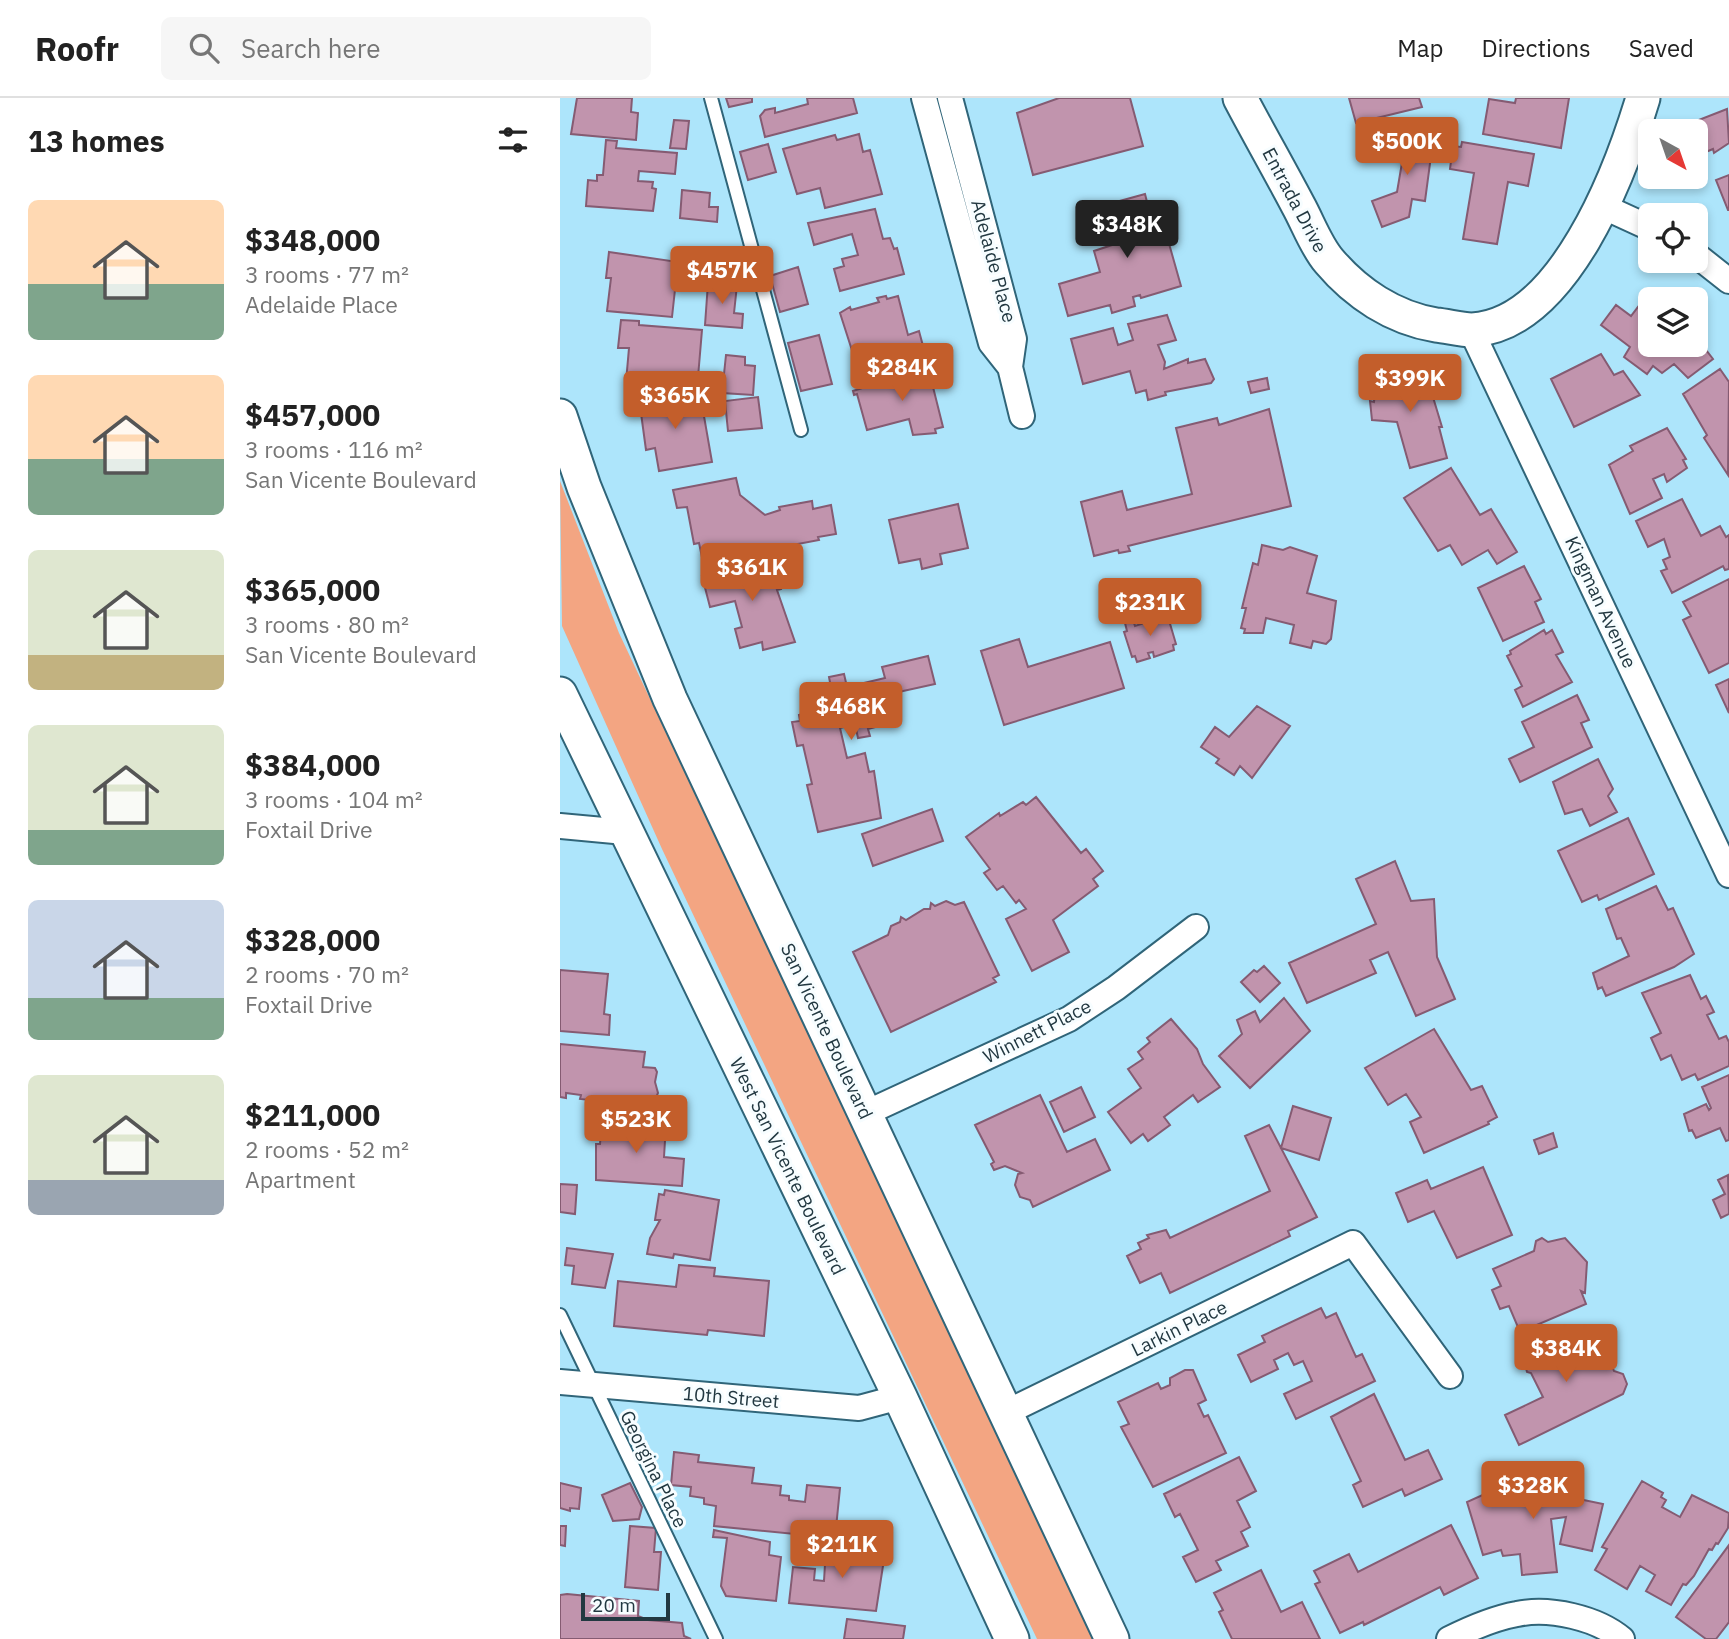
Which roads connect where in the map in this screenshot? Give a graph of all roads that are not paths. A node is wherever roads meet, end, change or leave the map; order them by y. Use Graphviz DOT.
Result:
graph roads {
  1 [pos="711,98"];
  2 [pos="924,98"];
  3 [pos="950,98"];
  4 [pos="1240,98"];
  5 [pos="1643,98"];
  6 [pos="965,155"];
  7 [pos="941,164"];
  8 [pos="1602,206"];
  9 [pos="1638,222"];
  10 [pos="1708,264"];
  11 [pos="1729,281"];
  12 [pos="1471,330"];
  13 [pos="1010,367"];
  14 [pos="560,416"];
  15 [pos="1022,416"];
  16 [pos="801,430"];
  17 [pos="560,694"];
  18 [pos="560,826"];
  19 [pos="625,832"];
  20 [pos="1729,875"];
  21 [pos="1196,927"];
  22 [pos="866,1113"];
  23 [pos="560,1315"];
  24 [pos="1450,1376"];
  25 [pos="560,1382"];
  26 [pos="591,1385"];
  27 [pos="900,1397"];
  28 [pos="1005,1413"];
  29 [pos="716,1639"];
  30 [pos="1012,1639"];
  31 [pos="1112,1639"];
  32 [pos="1449,1639"];
  33 [pos="1622,1639"];
  1 -- 16 [label="lane"];
  2 -- 7 [label="street, Adelaide Place"];
  3 -- 6 [label="street, Adelaide Place"];
  4 -- 12 [label="main road, Entrada Drive"];
  5 -- 8 [label="main road, Entrada Drive"];
  6 -- 7 [label="street"];
  6 -- 13 [label="street, Adelaide Place"];
  7 -- 13 [label="street, Adelaide Place"];
  8 -- 9 [label="street"];
  8 -- 12 [label="main road, Entrada Drive"];
  10 -- 11 [label="street"];
  12 -- 20 [label="street, Kingman Avenue"];
  13 -- 15 [label="street, Adelaide Place"];
  14 -- 22 [label="main road, San Vicente Boulevard"];
  17 -- 19 [label="main road, West San Vicente Boulevard"];
  18 -- 19 [label="street"];
  19 -- 27 [label="main road, West San Vicente Boulevard"];
  21 -- 22 [label="street, Winnett Place"];
  22 -- 28 [label="main road, San Vicente Boulevard"];
  23 -- 26 [label="lane, Georgina Place"];
  24 -- 28 [label="street, Larkin Place"];
  25 -- 26 [label="street, 10th Street"];
  26 -- 27 [label="street, 10th Street"];
  26 -- 29 [label="lane, Georgina Place"];
  27 -- 30 [label="main road, West San Vicente Boulevard"];
  28 -- 31 [label="main road, San Vicente Boulevard"];
  32 -- 33 [label="street"];
}
